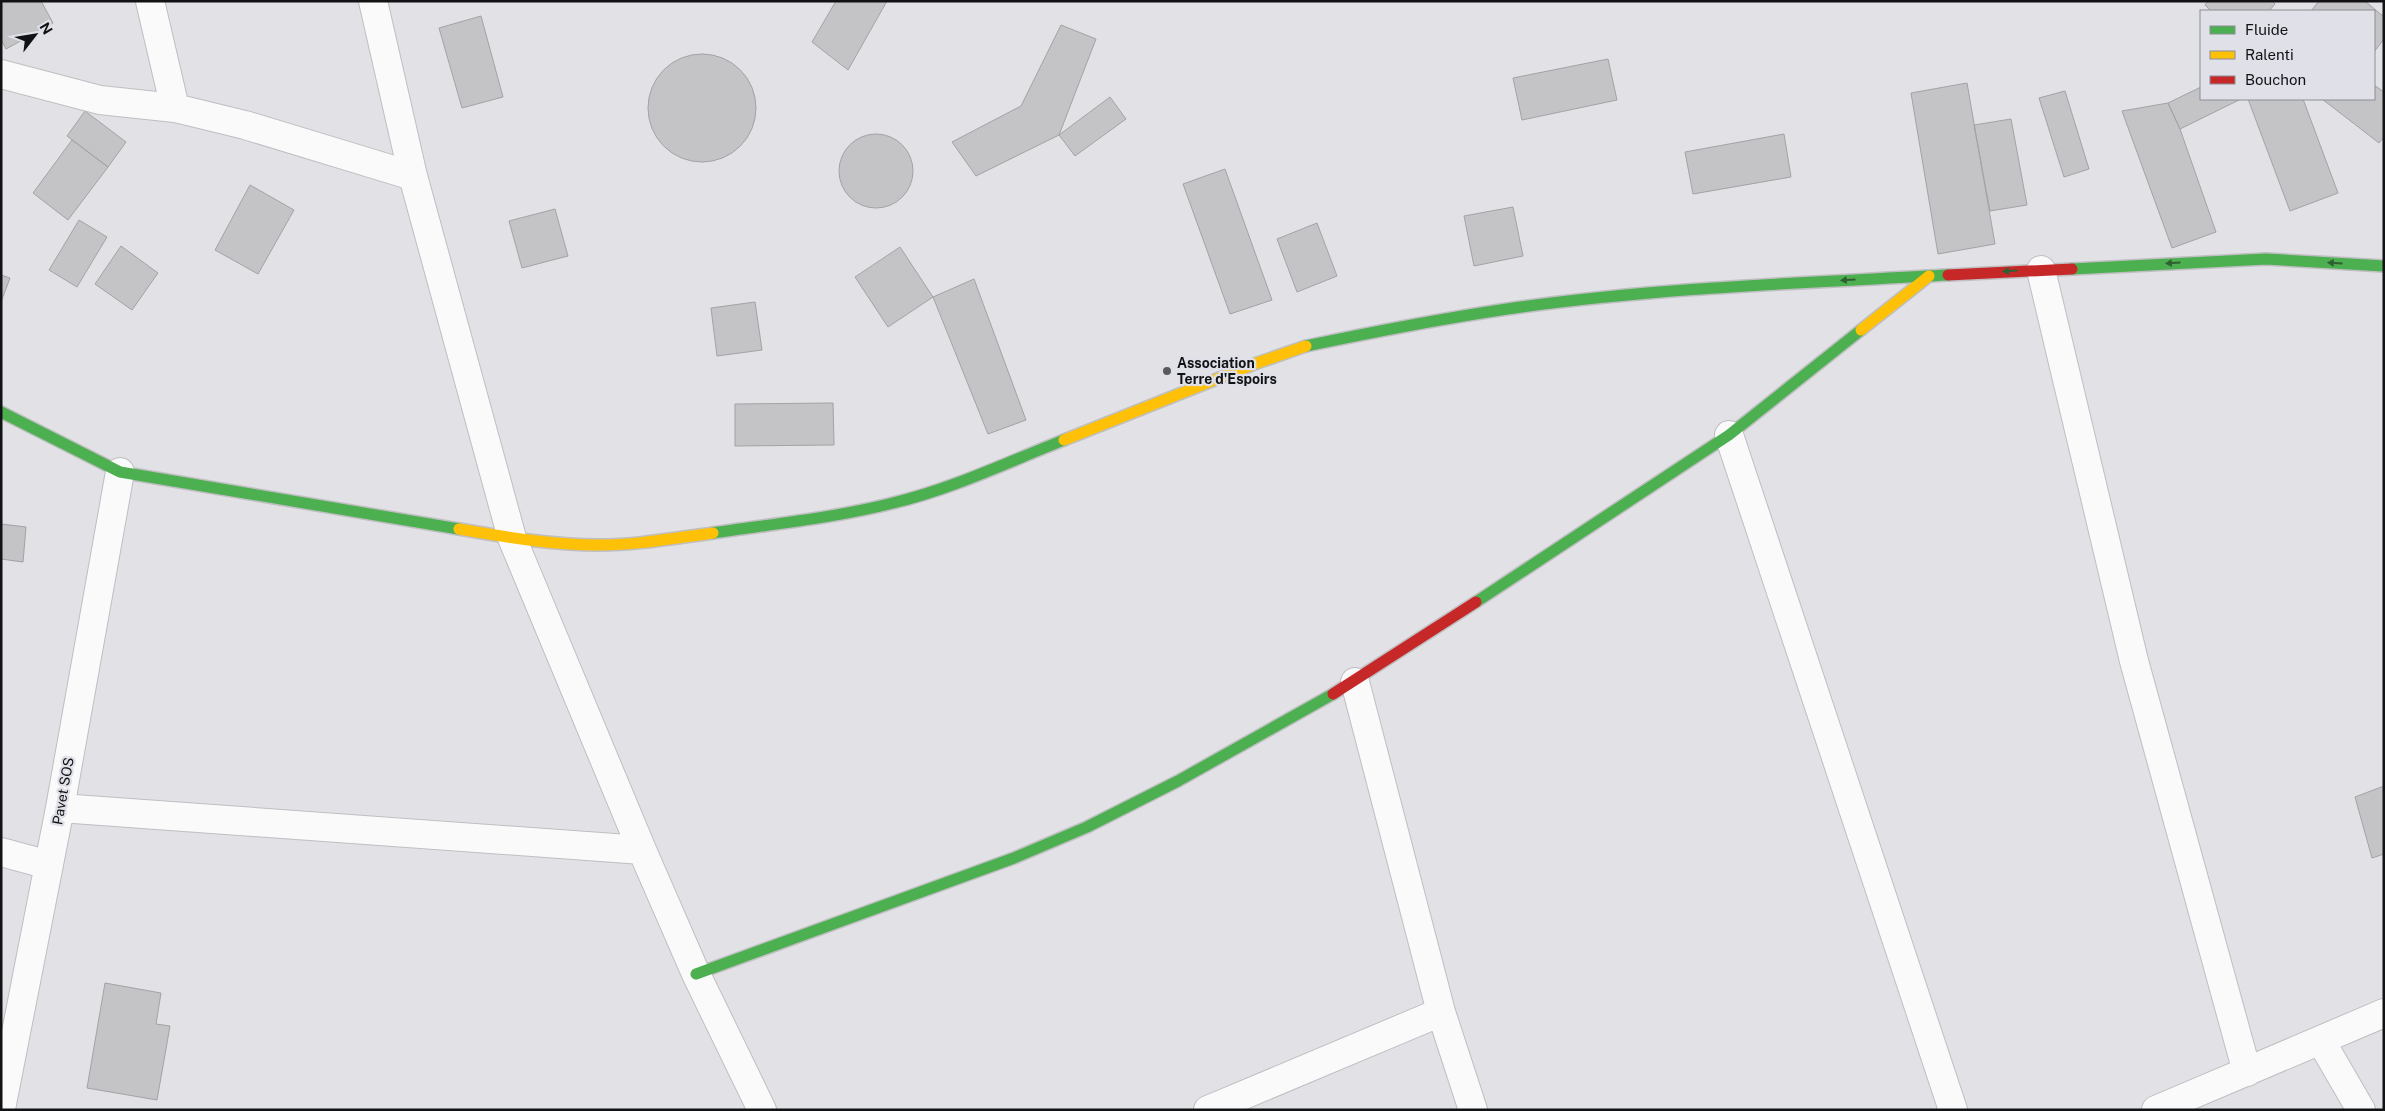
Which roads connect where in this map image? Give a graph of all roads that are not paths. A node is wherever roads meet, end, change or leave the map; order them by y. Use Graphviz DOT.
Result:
graph roads {
  1 [pos="150,1"];
  2 [pos="372,1"];
  3 [pos="1,74"];
  4 [pos="175,108"];
  5 [pos="413,176"];
  6 [pos="2384,266"];
  7 [pos="2040,270"];
  8 [pos="1929,276"];
  9 [pos="1,412"];
  10 [pos="1729,435"];
  11 [pos="120,472"];
  12 [pos="512,538"];
  13 [pos="1355,682"];
  14 [pos="60,808"];
  15 [pos="642,850"];
  16 [pos="1,852"];
  17 [pos="49,865"];
  18 [pos="696,974"];
  19 [pos="1441,1012"];
  20 [pos="2384,1013"];
  21 [pos="2321,1041"];
  22 [pos="2247,1072"];
  23 [pos="2164,1108"];
  24 [pos="1,1109"];
  25 [pos="762,1110"];
  26 [pos="1208,1110"];
  27 [pos="1473,1110"];
  28 [pos="1953,1110"];
  29 [pos="2361,1110"];
  1 -- 4 [label="street"];
  2 -- 5 [label="street"];
  3 -- 4 [label="street"];
  4 -- 5 [label="street"];
  5 -- 12 [label="street"];
  6 -- 7 [label="main road, one-way"];
  7 -- 8 [label="main road, one-way"];
  7 -- 22 [label="street"];
  8 -- 10 [label="main road"];
  8 -- 12 [label="main road, one-way"];
  9 -- 11 [label="main road"];
  10 -- 13 [label="main road"];
  10 -- 28 [label="street"];
  11 -- 12 [label="main road"];
  11 -- 14 [label="street, Pavet SOS"];
  12 -- 15 [label="street"];
  13 -- 18 [label="main road"];
  13 -- 19 [label="street"];
  14 -- 15 [label="street"];
  14 -- 17 [label="street, Pavet SOS"];
  15 -- 18 [label="street"];
  16 -- 17 [label="street"];
  17 -- 24 [label="street, Pavet SOS"];
  18 -- 25 [label="street"];
  19 -- 26 [label="street"];
  19 -- 27 [label="street"];
  20 -- 21 [label="street"];
  21 -- 22 [label="street"];
  21 -- 29 [label="street"];
  22 -- 23 [label="street"];
}
